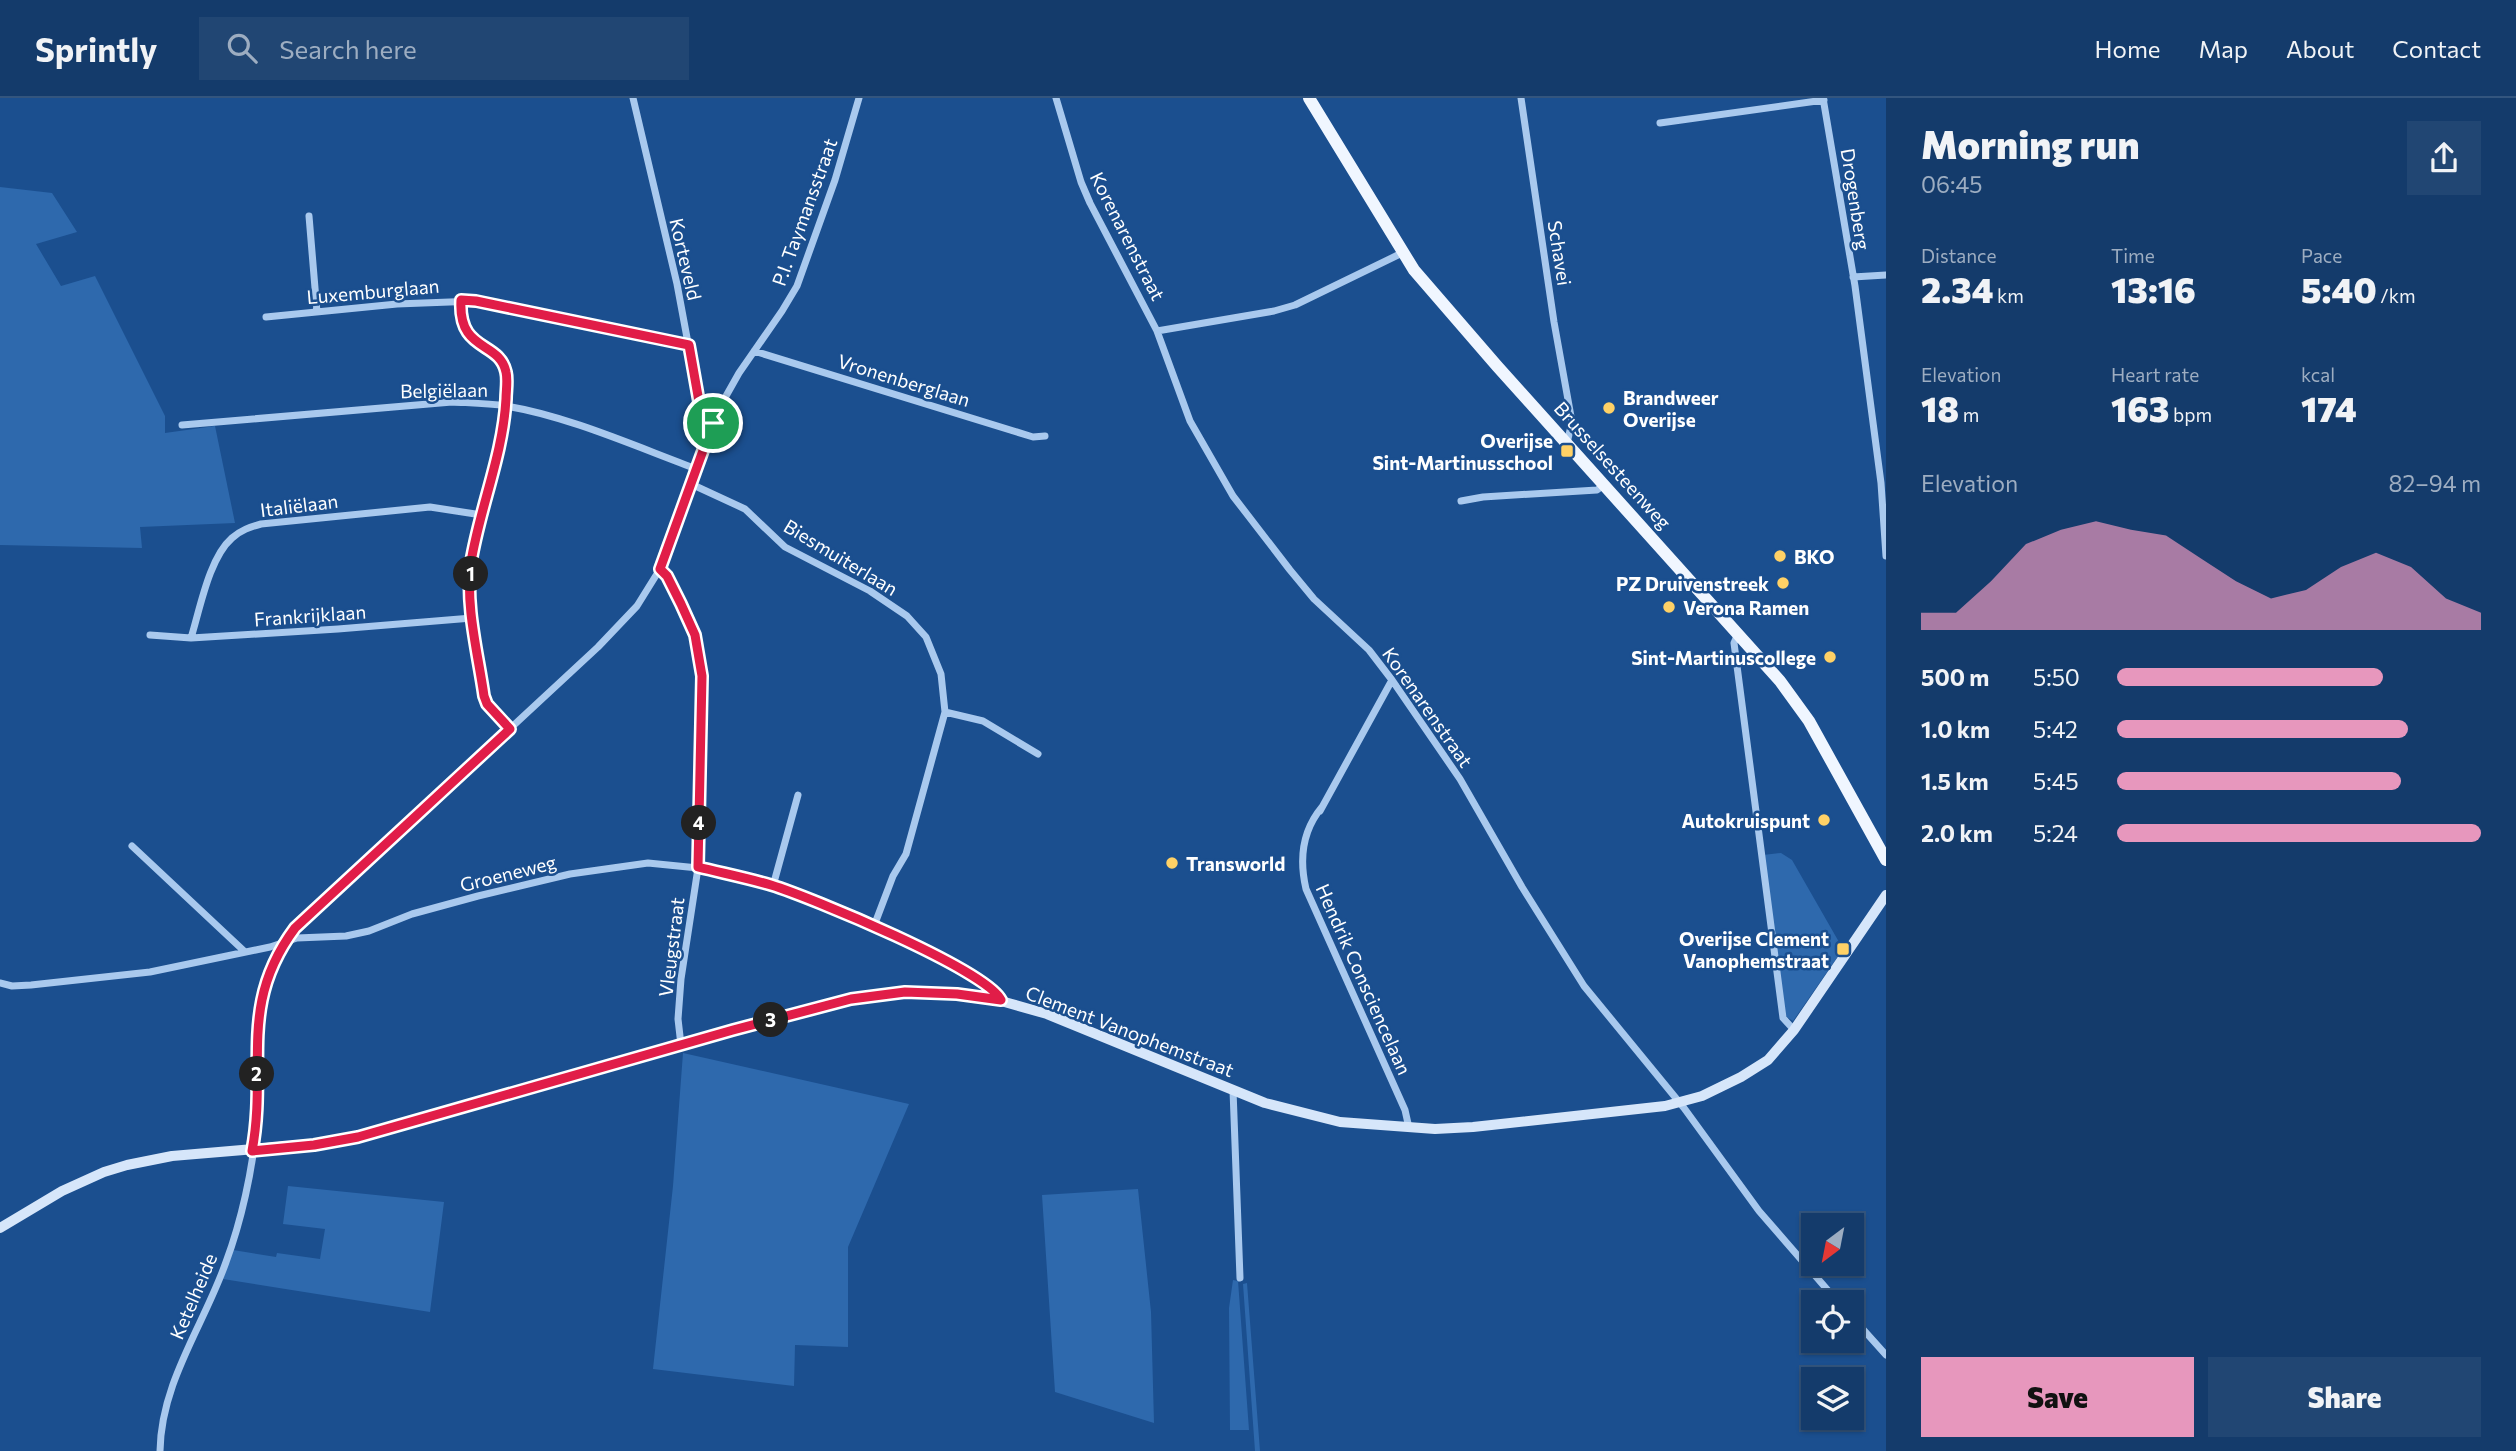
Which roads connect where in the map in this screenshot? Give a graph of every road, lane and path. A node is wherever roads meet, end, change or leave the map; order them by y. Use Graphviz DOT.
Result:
graph roads {
  1 [pos="632,98"];
  2 [pos="859,98"];
  3 [pos="1056,98"];
  4 [pos="1310,98"];
  5 [pos="1521,98"];
  6 [pos="1824,99"];
  7 [pos="1660,122"];
  8 [pos="309,216"];
  9 [pos="1402,253"];
  10 [pos="1886,275"];
  11 [pos="1853,277"];
  12 [pos="461,300"];
  13 [pos="317,312"];
  14 [pos="266,317"];
  15 [pos="1157,331"];
  16 [pos="689,345"];
  17 [pos="754,351"];
  18 [pos="505,405"];
  19 [pos="1570,413"];
  20 [pos="713,423"];
  21 [pos="182,425"];
  22 [pos="1556,430"];
  23 [pos="1045,436"];
  24 [pos="1567,443"];
  25 [pos="697,469"];
  26 [pos="691,484"];
  27 [pos="1605,485"];
  28 [pos="1461,501"];
  29 [pos="482,515"];
  30 [pos="1886,556"];
  31 [pos="660,569"];
  32 [pos="472,618"];
  33 [pos="1739,633"];
  34 [pos="150,635"];
  35 [pos="191,638"];
  36 [pos="1392,680"];
  37 [pos="945,712"];
  38 [pos="510,729"];
  39 [pos="1038,754"];
  40 [pos="798,795"];
  41 [pos="132,846"];
  42 [pos="1886,860"];
  43 [pos="698,867"];
  44 [pos="773,886"];
  45 [pos="1886,895"];
  46 [pos="1882,904"];
  47 [pos="874,926"];
  48 [pos="284,942"];
  49 [pos="244,951"];
  50 [pos="0,983"];
  51 [pos="1001,1000"];
  52 [pos="1794,1030"];
  53 [pos="681,1045"];
  54 [pos="1233,1090"];
  55 [pos="1679,1103"];
  56 [pos="1409,1128"];
  57 [pos="252,1151"];
  58 [pos="0,1228"];
  59 [pos="1240,1278"];
  60 [pos="1828,1290"];
  61 [pos="1864,1330"];
  62 [pos="1886,1355"];
  63 [pos="160,1451"];
  1 -- 16 [label="street, Korteveld"];
  2 -- 17 [label="street, P.I. Taymansstraat"];
  3 -- 15 [label="street, Korenarenstraat"];
  4 -- 9 [label="main road, Brusselsesteenweg"];
  5 -- 19 [label="street, Schavei"];
  6 -- 7 [label="street"];
  6 -- 11 [label="street, Drogenberg"];
  8 -- 13 [label="street"];
  9 -- 15 [label="street"];
  9 -- 22 [label="main road, Brusselsesteenweg"];
  10 -- 11 [label="street"];
  11 -- 30 [label="street, Drogenberg"];
  12 -- 13 [label="street, Luxemburglaan"];
  12 -- 16 [label="street, Luxemburglaan"];
  12 -- 18 [label="street"];
  13 -- 14 [label="street, Luxemburglaan"];
  15 -- 36 [label="street, Korenarenstraat"];
  16 -- 20 [label="street, Korteveld"];
  17 -- 20 [label="street, P.I. Taymansstraat"];
  17 -- 23 [label="street, Vronenberglaan"];
  18 -- 21 [label="street, Belgiëlaan"];
  18 -- 25 [label="street, Belgiëlaan"];
  18 -- 29 [label="street"];
  19 -- 22 [label="street"];
  19 -- 24 [label="street, Schavei"];
  20 -- 25 [label="street, P.I. Taymansstraat"];
  22 -- 24 [label="main road, Brusselsesteenweg"];
  24 -- 27 [label="main road, Brusselsesteenweg"];
  25 -- 26 [label="street, P.I. Taymansstraat"];
  26 -- 31 [label="street, P.I. Taymansstraat"];
  26 -- 37 [label="street, Biesmuiterlaan"];
  27 -- 28 [label="street"];
  27 -- 33 [label="main road, Brusselsesteenweg"];
  29 -- 32 [label="street"];
  29 -- 35 [label="street, Italiëlaan"];
  31 -- 38 [label="street, P.I. Taymansstraat"];
  31 -- 43 [label="street, Vleugstraat"];
  32 -- 35 [label="street, Frankrijklaan"];
  32 -- 38 [label="street"];
  33 -- 42 [label="main road, Brusselsesteenweg"];
  33 -- 52 [label="street"];
  34 -- 35 [label="street, Frankrijklaan"];
  36 -- 55 [label="street, Korenarenstraat"];
  36 -- 56 [label="street, Hendrik Consciencelaan"];
  37 -- 39 [label="street"];
  37 -- 47 [label="street, Biesmuiterlaan"];
  38 -- 48 [label="street, P.I. Taymansstraat"];
  40 -- 44 [label="street"];
  41 -- 49 [label="street"];
  43 -- 44 [label="street, Groeneweg"];
  43 -- 48 [label="street, Groeneweg"];
  43 -- 53 [label="street, Vleugstraat"];
  44 -- 47 [label="street, Groeneweg"];
  45 -- 46 [label="street, Clement Vanophemstraat"];
  46 -- 52 [label="street, Clement Vanophemstraat"];
  47 -- 51 [label="street, Groeneweg"];
  48 -- 49 [label="street, Groeneweg"];
  48 -- 57 [label="street, P.I. Taymansstraat"];
  49 -- 50 [label="street, Groeneweg"];
  51 -- 53 [label="street, Clement Vanophemstraat"];
  51 -- 54 [label="street, Clement Vanophemstraat"];
  52 -- 55 [label="street, Clement Vanophemstraat"];
  53 -- 57 [label="street, Clement Vanophemstraat"];
  54 -- 56 [label="street, Clement Vanophemstraat"];
  54 -- 59 [label="street"];
  55 -- 56 [label="street, Clement Vanophemstraat"];
  55 -- 60 [label="street, Korenarenstraat"];
  57 -- 58 [label="street, Clement Vanophemstraat"];
  57 -- 63 [label="street, Ketelheide"];
  61 -- 62 [label="street"];
}
